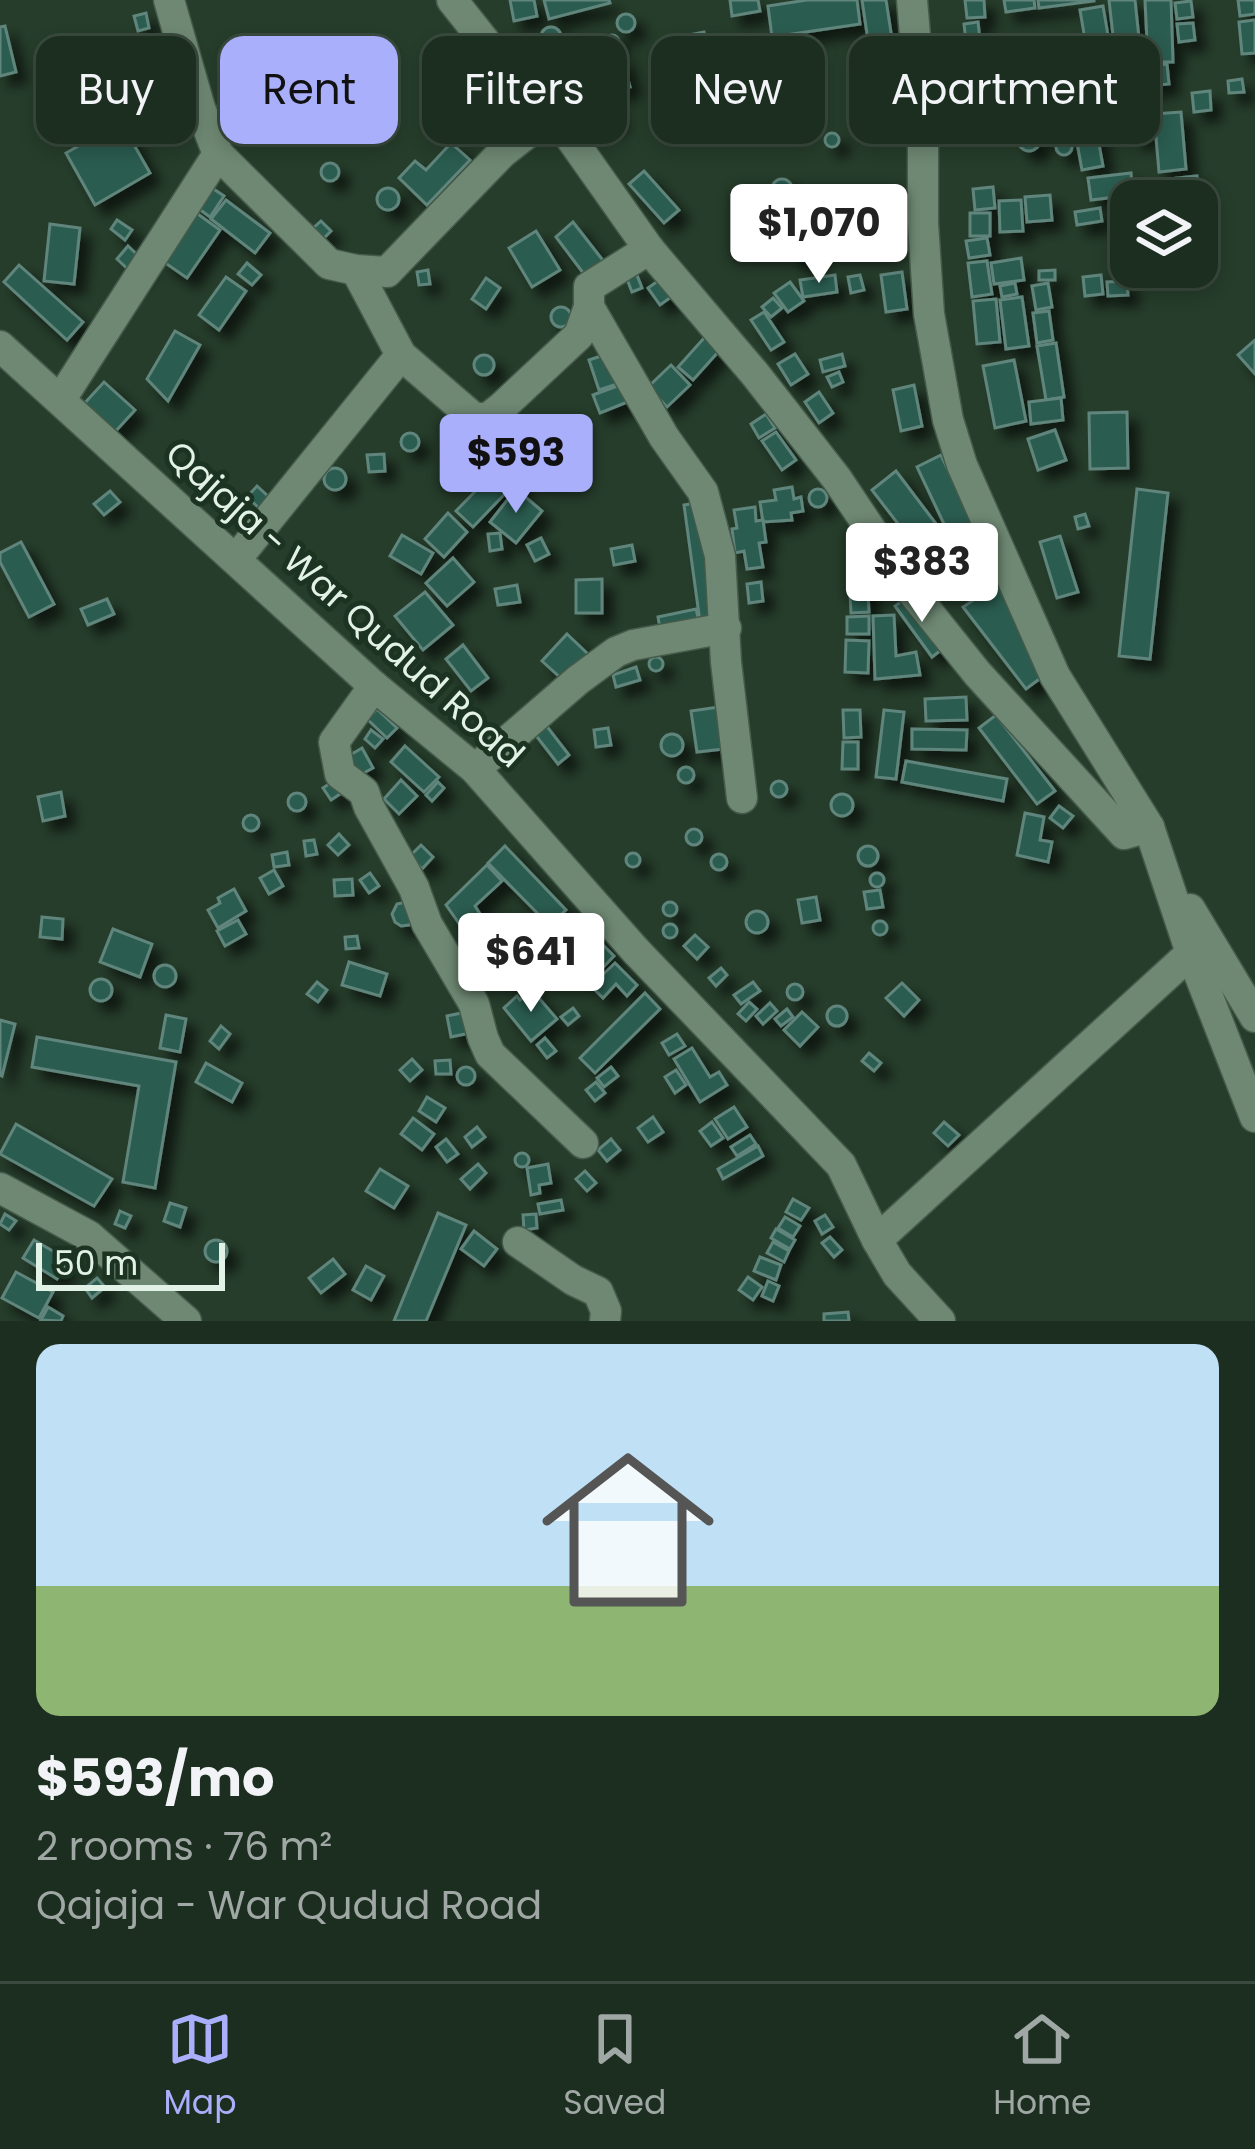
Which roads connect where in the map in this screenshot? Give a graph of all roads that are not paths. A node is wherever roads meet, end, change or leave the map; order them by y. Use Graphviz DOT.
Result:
graph roads {
  1 [pos="169,0"];
  2 [pos="452,0"];
  3 [pos="912,0"];
  4 [pos="481,36"];
  5 [pos="513,144"];
  6 [pos="575,144"];
  7 [pos="218,154"];
  8 [pos="649,249"];
  9 [pos="356,271"];
  10 [pos="589,307"];
  11 [pos="0,346"];
  12 [pos="401,355"];
  13 [pos="61,399"];
  14 [pos="237,559"];
  15 [pos="726,628"];
  16 [pos="374,686"];
  17 [pos="475,769"];
  18 [pos="742,798"];
  19 [pos="1150,831"];
  20 [pos="1191,953"];
  21 [pos="1255,1017"];
  22 [pos="1255,1118"];
  23 [pos="583,1143"];
  24 [pos="0,1188"];
  25 [pos="877,1240"];
  26 [pos="518,1242"];
  27 [pos="186,1321"];
  28 [pos="605,1321"];
  29 [pos="940,1321"];
  1 -- 7 [label="street"];
  2 -- 4 [label="street"];
  3 -- 19 [label="street"];
  5 -- 9 [label="street"];
  6 -- 8 [label="street"];
  7 -- 9 [label="street"];
  7 -- 13 [label="street"];
  8 -- 10 [label="street"];
  8 -- 19 [label="street"];
  9 -- 12 [label="street"];
  10 -- 12 [label="street"];
  10 -- 15 [label="street"];
  11 -- 13 [label="street, Qajaja - War Qudud Road"];
  12 -- 14 [label="street"];
  13 -- 14 [label="street, Qajaja - War Qudud Road"];
  14 -- 16 [label="street, Qajaja - War Qudud Road"];
  15 -- 17 [label="street"];
  15 -- 18 [label="street"];
  16 -- 17 [label="street, Qajaja - War Qudud Road"];
  16 -- 23 [label="street"];
  17 -- 25 [label="street, Qajaja - War Qudud Road"];
  19 -- 20 [label="street"];
  19 -- 21 [label="street"];
  20 -- 22 [label="street"];
  20 -- 25 [label="street"];
  24 -- 27 [label="street"];
  25 -- 29 [label="street, Qajaja - War Qudud Road"];
  26 -- 28 [label="street"];
}
